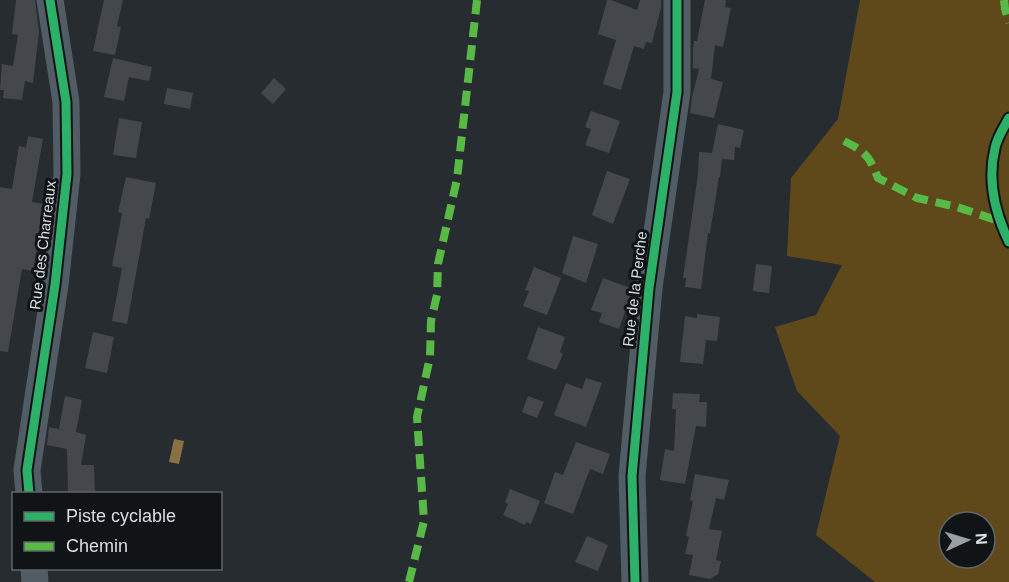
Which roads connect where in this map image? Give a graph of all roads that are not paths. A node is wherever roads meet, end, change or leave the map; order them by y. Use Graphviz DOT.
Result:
graph roads {
  1 [pos="50,0"];
  2 [pos="677,0"];
  3 [pos="28,492"];
  4 [pos="635,582"];
  1 -- 3 [label="street, Rue des Charreaux"];
  2 -- 4 [label="street, Rue de la Perche"];
}
